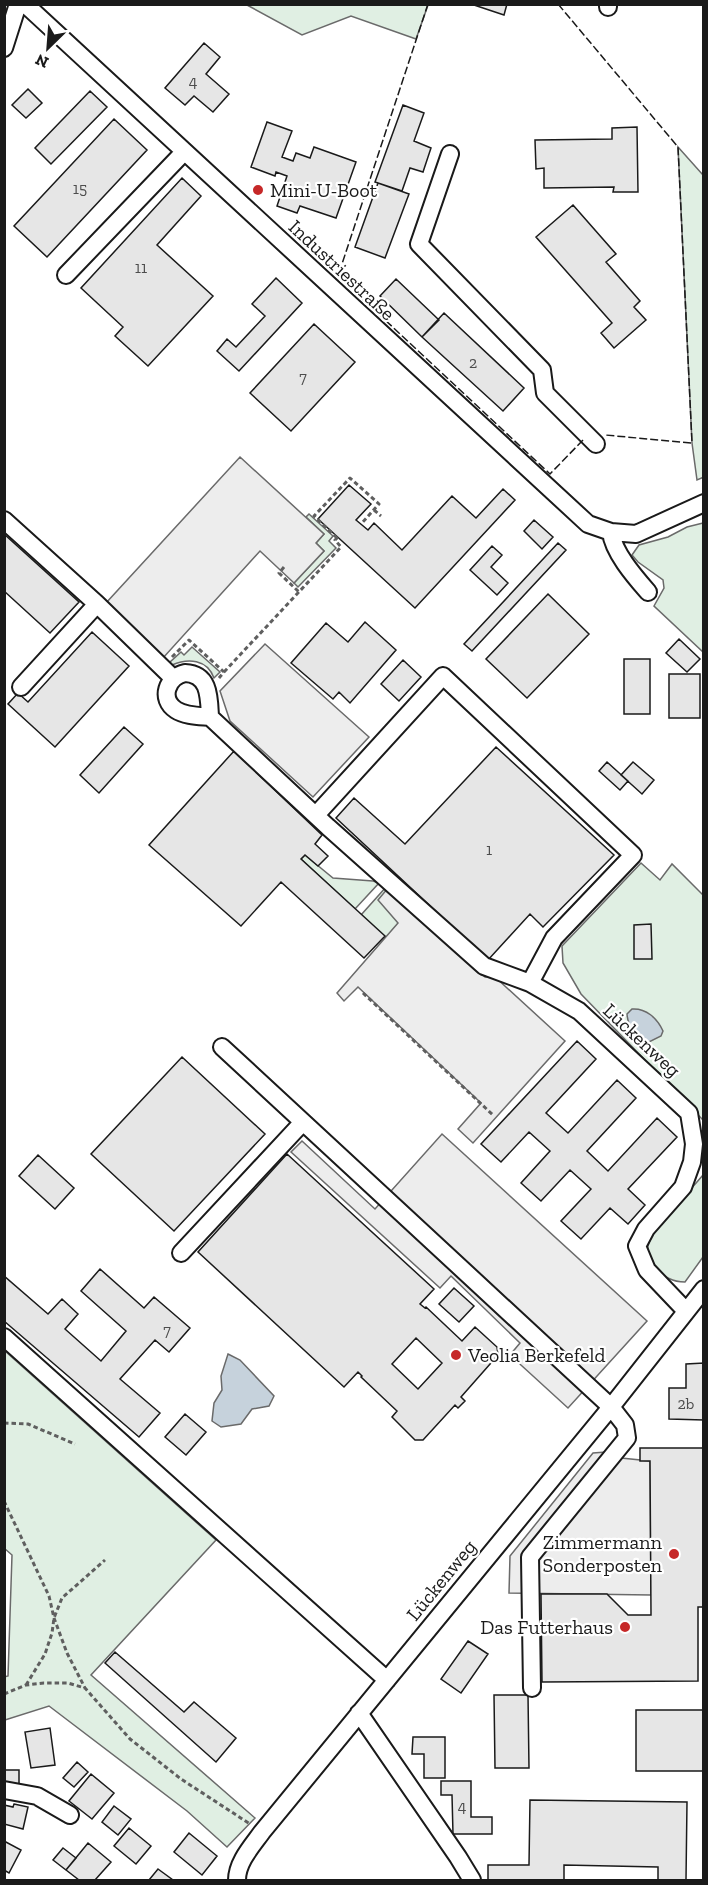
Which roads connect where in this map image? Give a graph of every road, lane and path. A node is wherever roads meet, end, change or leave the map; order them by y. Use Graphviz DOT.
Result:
graph roads {
  1 [pos="18,4"];
  2 [pos="25,4"];
  3 [pos="4,48"];
  4 [pos="184,152"];
  5 [pos="450,154"];
  6 [pos="66,275"];
  7 [pos="597,444"];
  8 [pos="704,502"];
  9 [pos="374,510"];
  10 [pos="381,516"];
  11 [pos="4,520"];
  12 [pos="361,524"];
  13 [pos="611,532"];
  14 [pos="285,567"];
  15 [pos="299,592"];
  16 [pos="648,592"];
  17 [pos="97,604"];
  18 [pos="224,672"];
  19 [pos="173,678"];
  20 [pos="21,687"];
  21 [pos="210,717"];
  22 [pos="316,815"];
  23 [pos="530,983"];
  24 [pos="363,993"];
  25 [pos="222,1047"];
  26 [pos="494,1116"];
  27 [pos="303,1122"];
  28 [pos="181,1253"];
  29 [pos="704,1289"];
  30 [pos="686,1311"];
  31 [pos="4,1337"];
  32 [pos="610,1407"];
  33 [pos="4,1423"];
  34 [pos="75,1444"];
  35 [pos="4,1501"];
  36 [pos="105,1560"];
  37 [pos="54,1618"];
  38 [pos="387,1680"];
  39 [pos="26,1685"];
  40 [pos="85,1688"];
  41 [pos="532,1688"];
  42 [pos="4,1694"];
  43 [pos="359,1713"];
  44 [pos="4,1790"];
  45 [pos="70,1815"];
  46 [pos="262,1832"];
  47 [pos="237,1881"];
  48 [pos="472,1881"];
  1 -- 3 [label="street"];
  2 -- 4 [label="street, Industriestraße"];
  4 -- 6 [label="street"];
  4 -- 13 [label="street, Industriestraße"];
  5 -- 7 [label="street"];
  8 -- 13 [label="street, Industriestraße"];
  9 -- 10 [label="path"];
  9 -- 12 [label="path"];
  9 -- 15 [label="path"];
  11 -- 17 [label="street"];
  13 -- 16 [label="street"];
  14 -- 15 [label="path"];
  15 -- 18 [label="path"];
  17 -- 19 [label="street"];
  17 -- 20 [label="street"];
  19 -- 21 [label="street"];
  19 -- 21 [label="street"];
  21 -- 22 [label="street"];
  22 -- 23 [label="street"];
  22 -- 23 [label="street"];
  23 -- 30 [label="street, Lückenweg"];
  24 -- 26 [label="path"];
  25 -- 27 [label="street"];
  27 -- 28 [label="street"];
  27 -- 32 [label="street"];
  29 -- 30 [label="street, Lückenweg"];
  30 -- 32 [label="street, Lückenweg"];
  31 -- 38 [label="street"];
  32 -- 38 [label="street, Lückenweg"];
  32 -- 41 [label="street"];
  33 -- 34 [label="path"];
  35 -- 37 [label="path"];
  36 -- 37 [label="path"];
  37 -- 39 [label="path"];
  37 -- 40 [label="path"];
  38 -- 43 [label="street, Lückenweg"];
  39 -- 40 [label="path"];
  39 -- 42 [label="path"];
  40 -- 46 [label="path"];
  43 -- 46 [label="street, Lückenweg"];
  43 -- 48 [label="street"];
  44 -- 45 [label="street"];
  46 -- 47 [label="street, Lückenweg"];
}
